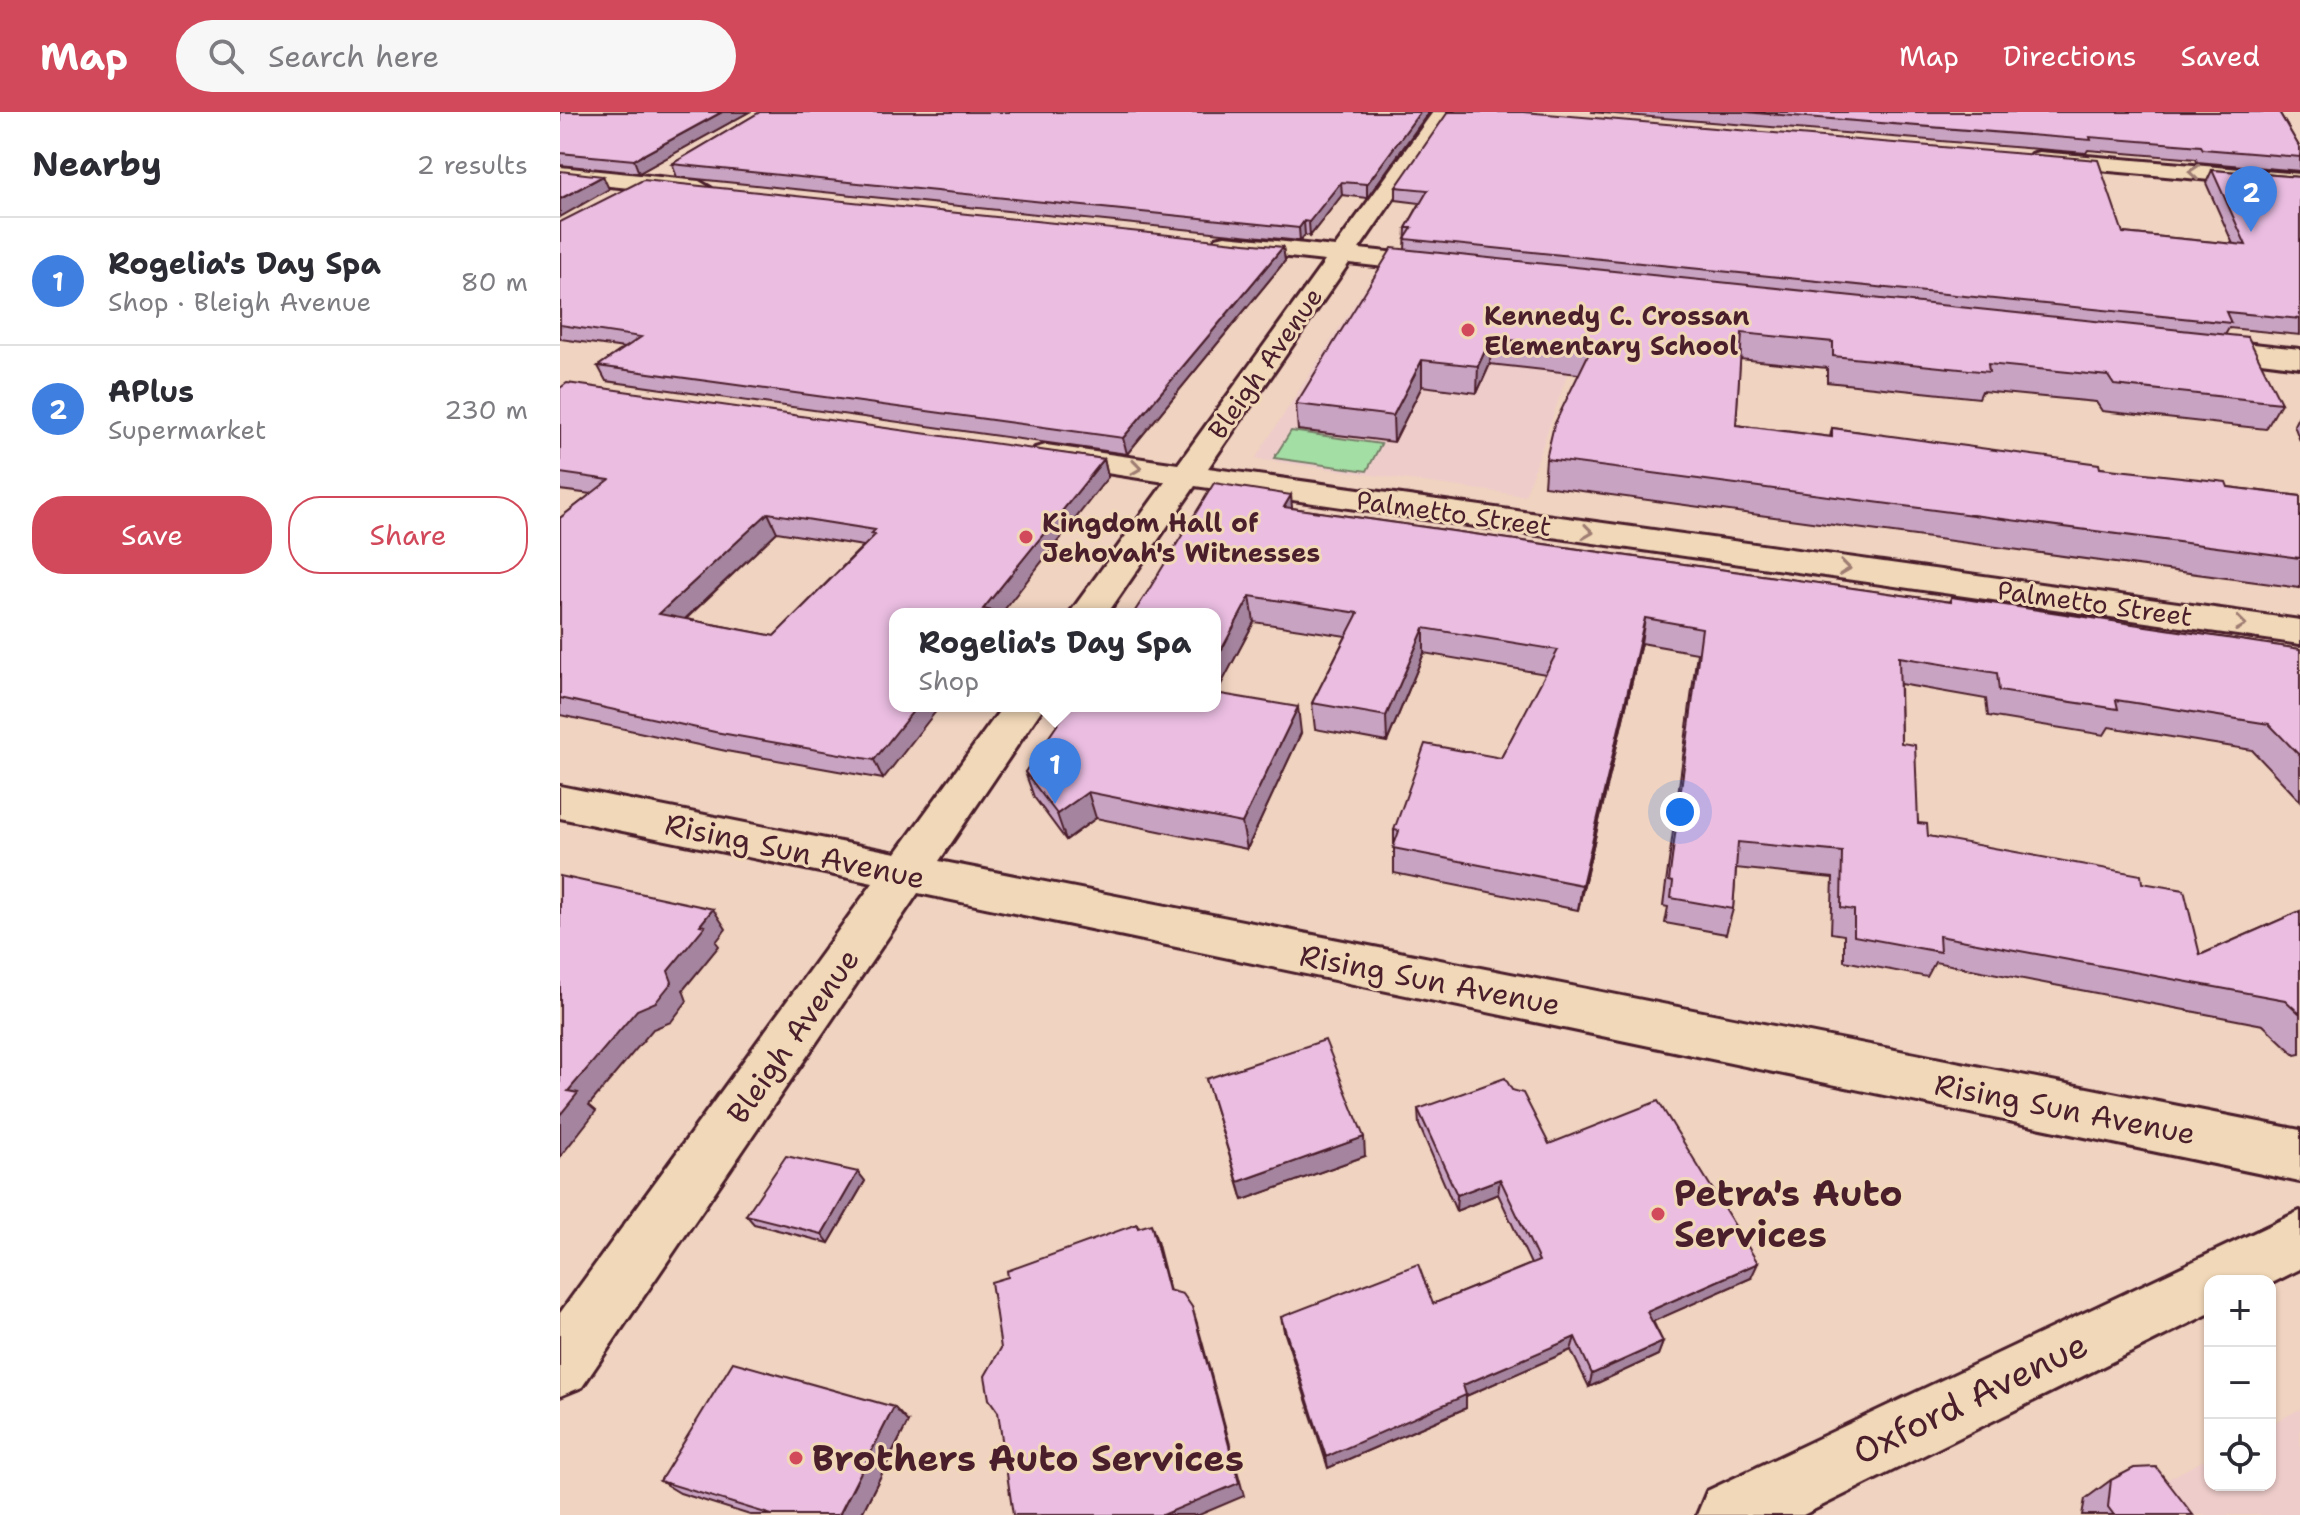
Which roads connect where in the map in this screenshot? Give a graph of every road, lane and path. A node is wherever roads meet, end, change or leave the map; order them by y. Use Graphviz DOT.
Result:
graph roads {
  1 [pos="1443,112"];
  2 [pos="2023,157"];
  3 [pos="675,167"];
  4 [pos="560,174"];
  5 [pos="2300,181"];
  6 [pos="648,183"];
  7 [pos="727,191"];
  8 [pos="610,203"];
  9 [pos="1200,240"];
  10 [pos="1342,255"];
  11 [pos="1468,268"];
  12 [pos="2174,345"];
  13 [pos="2300,358"];
  14 [pos="1018,451"];
  15 [pos="1185,475"];
  16 [pos="1092,608"];
  17 [pos="2300,632"];
  18 [pos="1020,712"];
  19 [pos="560,802"];
  20 [pos="908,875"];
  21 [pos="2300,1156"];
  22 [pos="2300,1239"];
  23 [pos="2225,1275"];
  24 [pos="2204,1285"];
  25 [pos="560,1365"];
  26 [pos="1731,1515"];
  1 -- 10 [label="street, Bleigh Avenue"];
  5 -- 2 [label="street, one-way"];
  3 -- 6 [label="street"];
  4 -- 6 [label="street"];
  6 -- 7 [label="street"];
  6 -- 8 [label="street"];
  9 -- 10 [label="street"];
  10 -- 11 [label="street"];
  10 -- 15 [label="street, Bleigh Avenue"];
  12 -- 13 [label="street"];
  14 -- 15 [label="street, Palmetto Street, one-way"];
  15 -- 16 [label="street, Bleigh Avenue"];
  15 -- 17 [label="street, Palmetto Street, one-way"];
  18 -- 20 [label="street, Bleigh Avenue"];
  19 -- 20 [label="street, Rising Sun Avenue"];
  20 -- 21 [label="street, Rising Sun Avenue"];
  20 -- 25 [label="street, Bleigh Avenue"];
  22 -- 23 [label="street, Oxford Avenue"];
  24 -- 26 [label="street, Oxford Avenue"];
}
